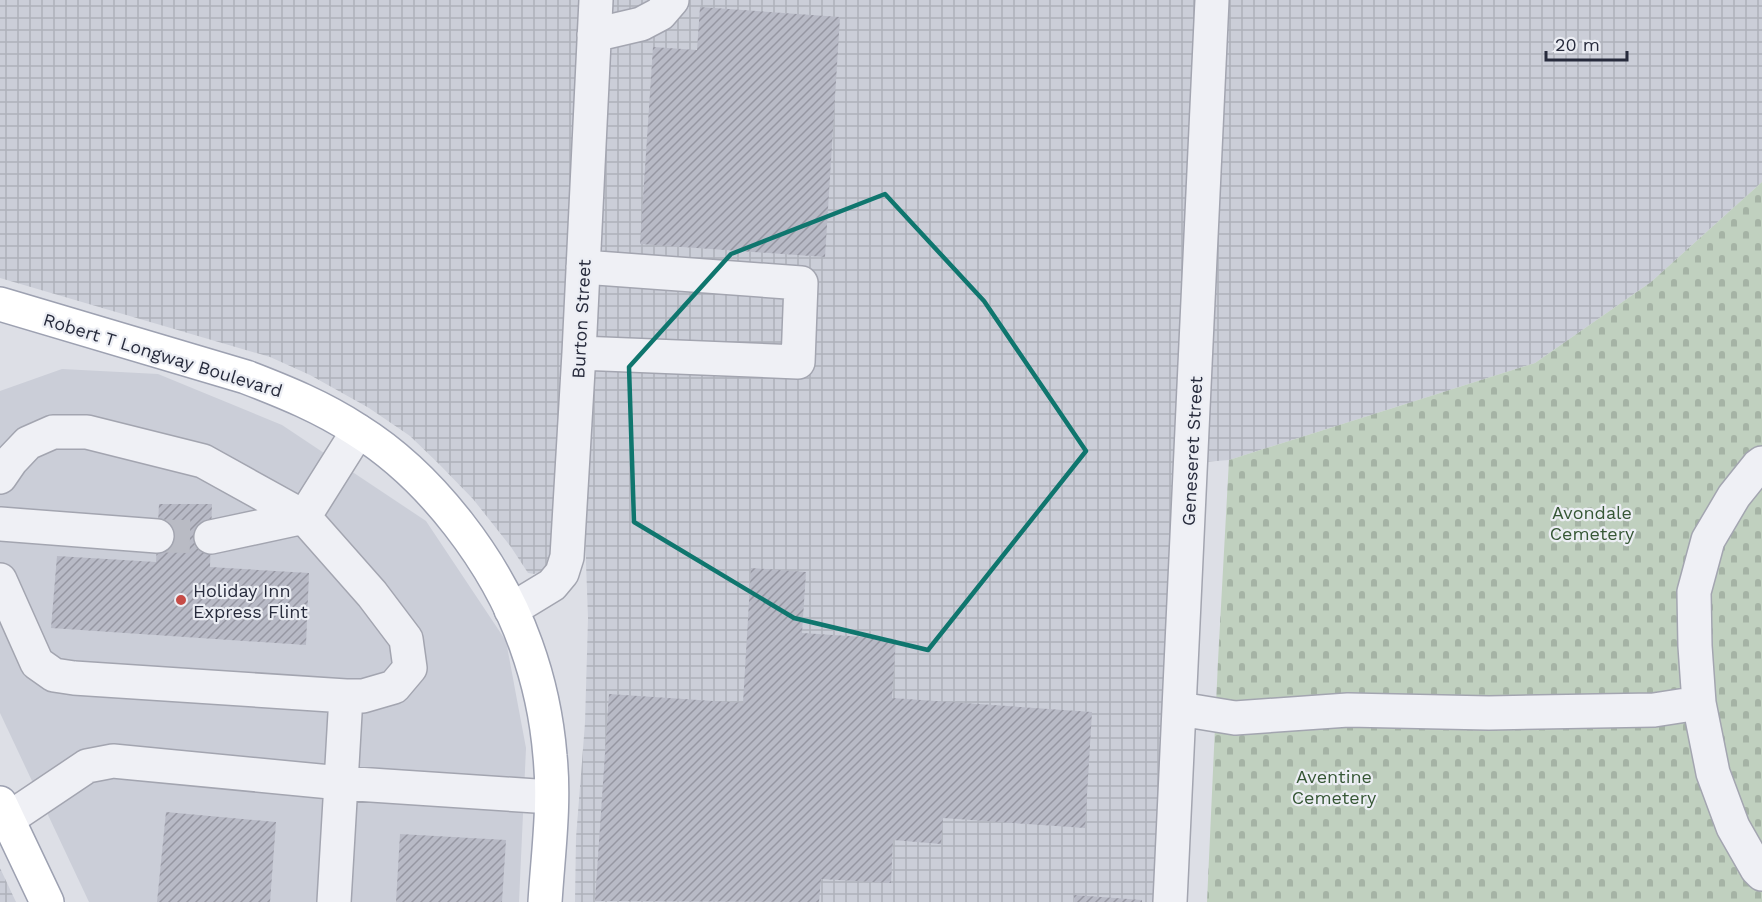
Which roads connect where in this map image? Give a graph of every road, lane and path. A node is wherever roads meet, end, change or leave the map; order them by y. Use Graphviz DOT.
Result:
graph roads {
  1 [pos="596,0"];
  2 [pos="672,0"];
  3 [pos="1212,0"];
  4 [pos="594,35"];
  5 [pos="583,267"];
  6 [pos="0,304"];
  7 [pos="45,317"];
  8 [pos="0,327"];
  9 [pos="579,353"];
  10 [pos="358,430"];
  11 [pos="1762,463"];
  12 [pos="0,477"];
  13 [pos="304,517"];
  14 [pos="0,525"];
  15 [pos="158,536"];
  16 [pos="211,537"];
  17 [pos="0,580"];
  18 [pos="511,610"];
  19 [pos="346,696"];
  20 [pos="1700,703"];
  21 [pos="1180,709"];
  22 [pos="341,783"];
  23 [pos="551,796"];
  24 [pos="4,811"];
  25 [pos="1762,874"];
  26 [pos="47,902"];
  27 [pos="334,902"];
  28 [pos="545,902"];
  29 [pos="1170,902"];
  1 -- 4 [label="street, Burton Street"];
  2 -- 4 [label="street"];
  3 -- 21 [label="street, Geneseret Street"];
  4 -- 5 [label="street, Burton Street"];
  5 -- 9 [label="street, Burton Street"];
  5 -- 9 [label="street"];
  6 -- 7 [label="main road, Robert T Longway Boulevard"];
  7 -- 8 [label="main road"];
  7 -- 10 [label="main road, Robert T Longway Boulevard"];
  9 -- 18 [label="street, Burton Street"];
  10 -- 13 [label="street"];
  10 -- 18 [label="main road, Robert T Longway Boulevard"];
  11 -- 20 [label="street"];
  12 -- 13 [label="street"];
  13 -- 16 [label="street"];
  13 -- 19 [label="street"];
  14 -- 15 [label="street"];
  17 -- 19 [label="street"];
  18 -- 23 [label="main road, Robert T Longway Boulevard"];
  19 -- 22 [label="street"];
  20 -- 21 [label="street"];
  20 -- 25 [label="street"];
  21 -- 29 [label="street, Geneseret Street"];
  22 -- 23 [label="street"];
  22 -- 24 [label="street"];
  22 -- 27 [label="street"];
  23 -- 28 [label="main road, Robert T Longway Boulevard"];
  24 -- 26 [label="main road"];
}
